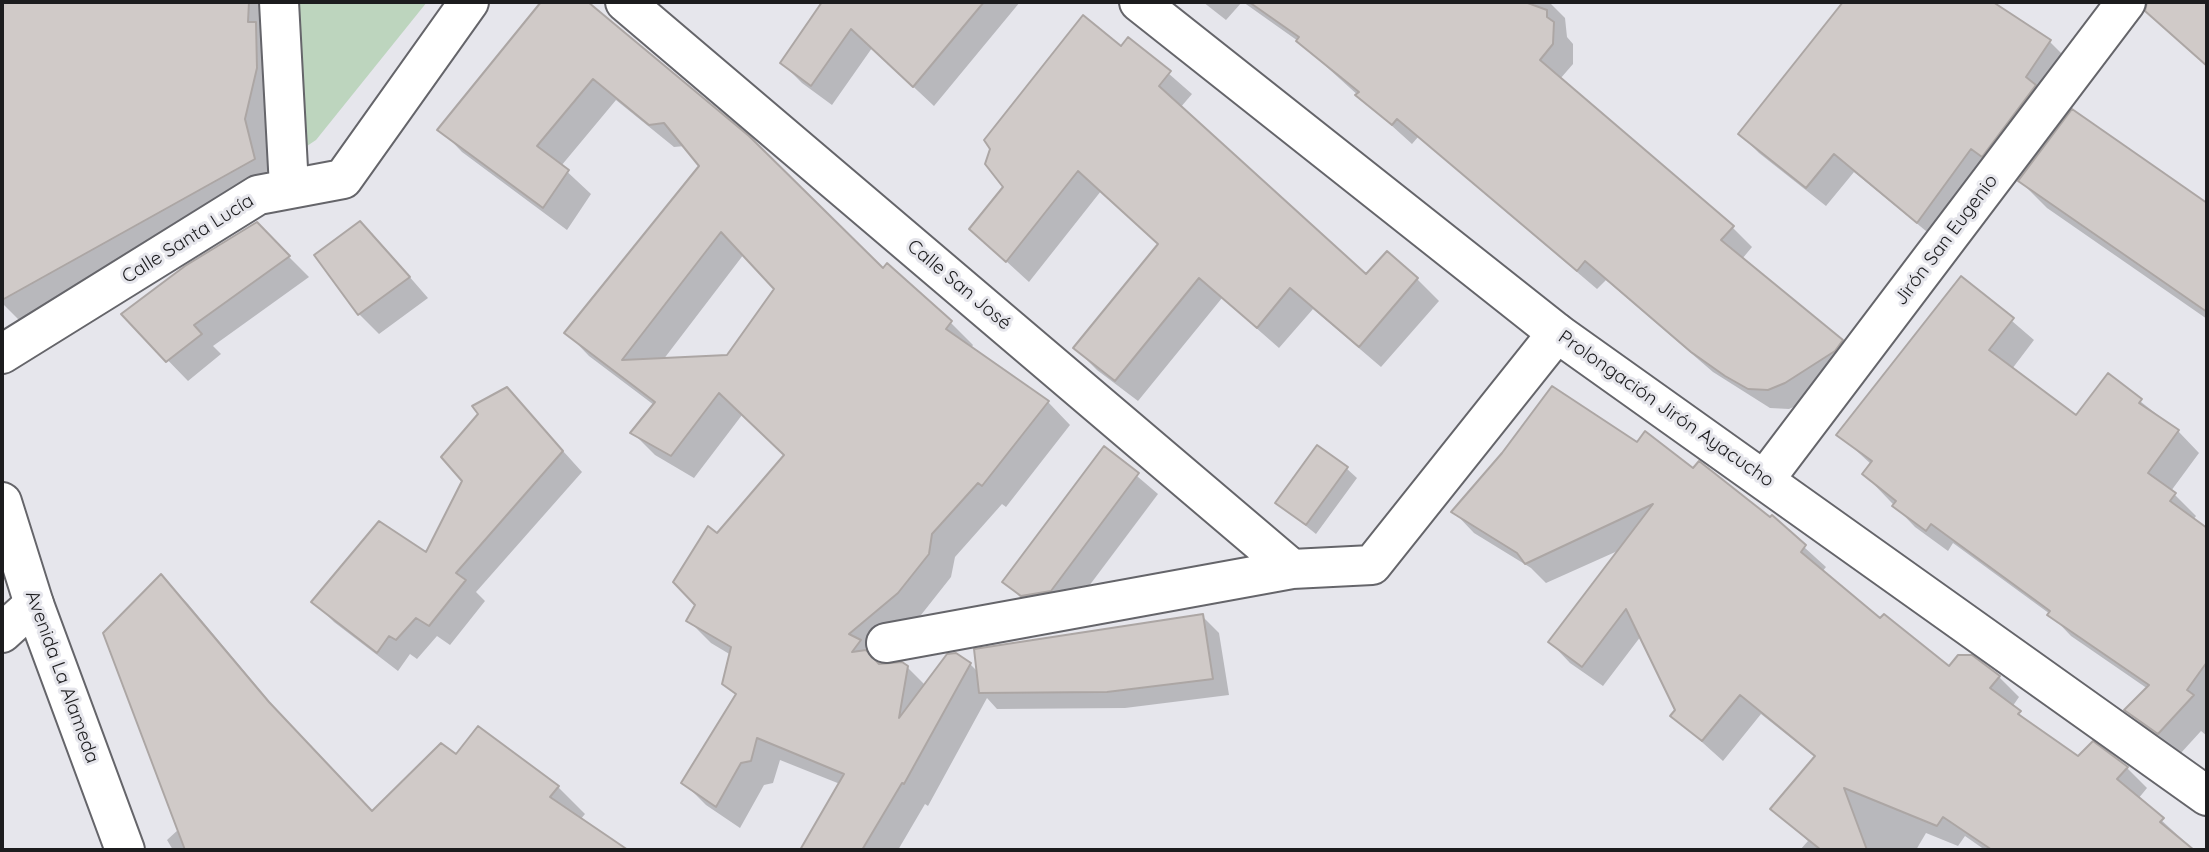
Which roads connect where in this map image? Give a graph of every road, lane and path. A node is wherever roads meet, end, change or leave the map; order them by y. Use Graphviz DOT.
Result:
graph roads {
  1 [pos="279,2"];
  2 [pos="469,2"];
  3 [pos="625,2"];
  4 [pos="1139,2"];
  5 [pos="2126,2"];
  6 [pos="289,187"];
  7 [pos="1557,333"];
  8 [pos="2,354"];
  9 [pos="1765,479"];
  10 [pos="2,502"];
  11 [pos="1292,569"];
  12 [pos="34,604"];
  13 [pos="2,633"];
  14 [pos="886,643"];
  15 [pos="2207,796"];
  16 [pos="125,850"];
  1 -- 6 [label="street"];
  2 -- 6 [label="street, Calle Santa Lucía"];
  3 -- 11 [label="street, Calle San José"];
  4 -- 7 [label="street, Prolongación Jirón Ayacucho"];
  5 -- 9 [label="street, Jirón San Eugenio"];
  6 -- 8 [label="street, Calle Santa Lucía"];
  7 -- 9 [label="street, Prolongación Jirón Ayacucho"];
  7 -- 11 [label="street"];
  9 -- 15 [label="street, Prolongación Jirón Ayacucho"];
  10 -- 12 [label="street, Avenida La Alameda"];
  11 -- 14 [label="street"];
  12 -- 13 [label="street"];
  12 -- 16 [label="street, Avenida La Alameda"];
}
